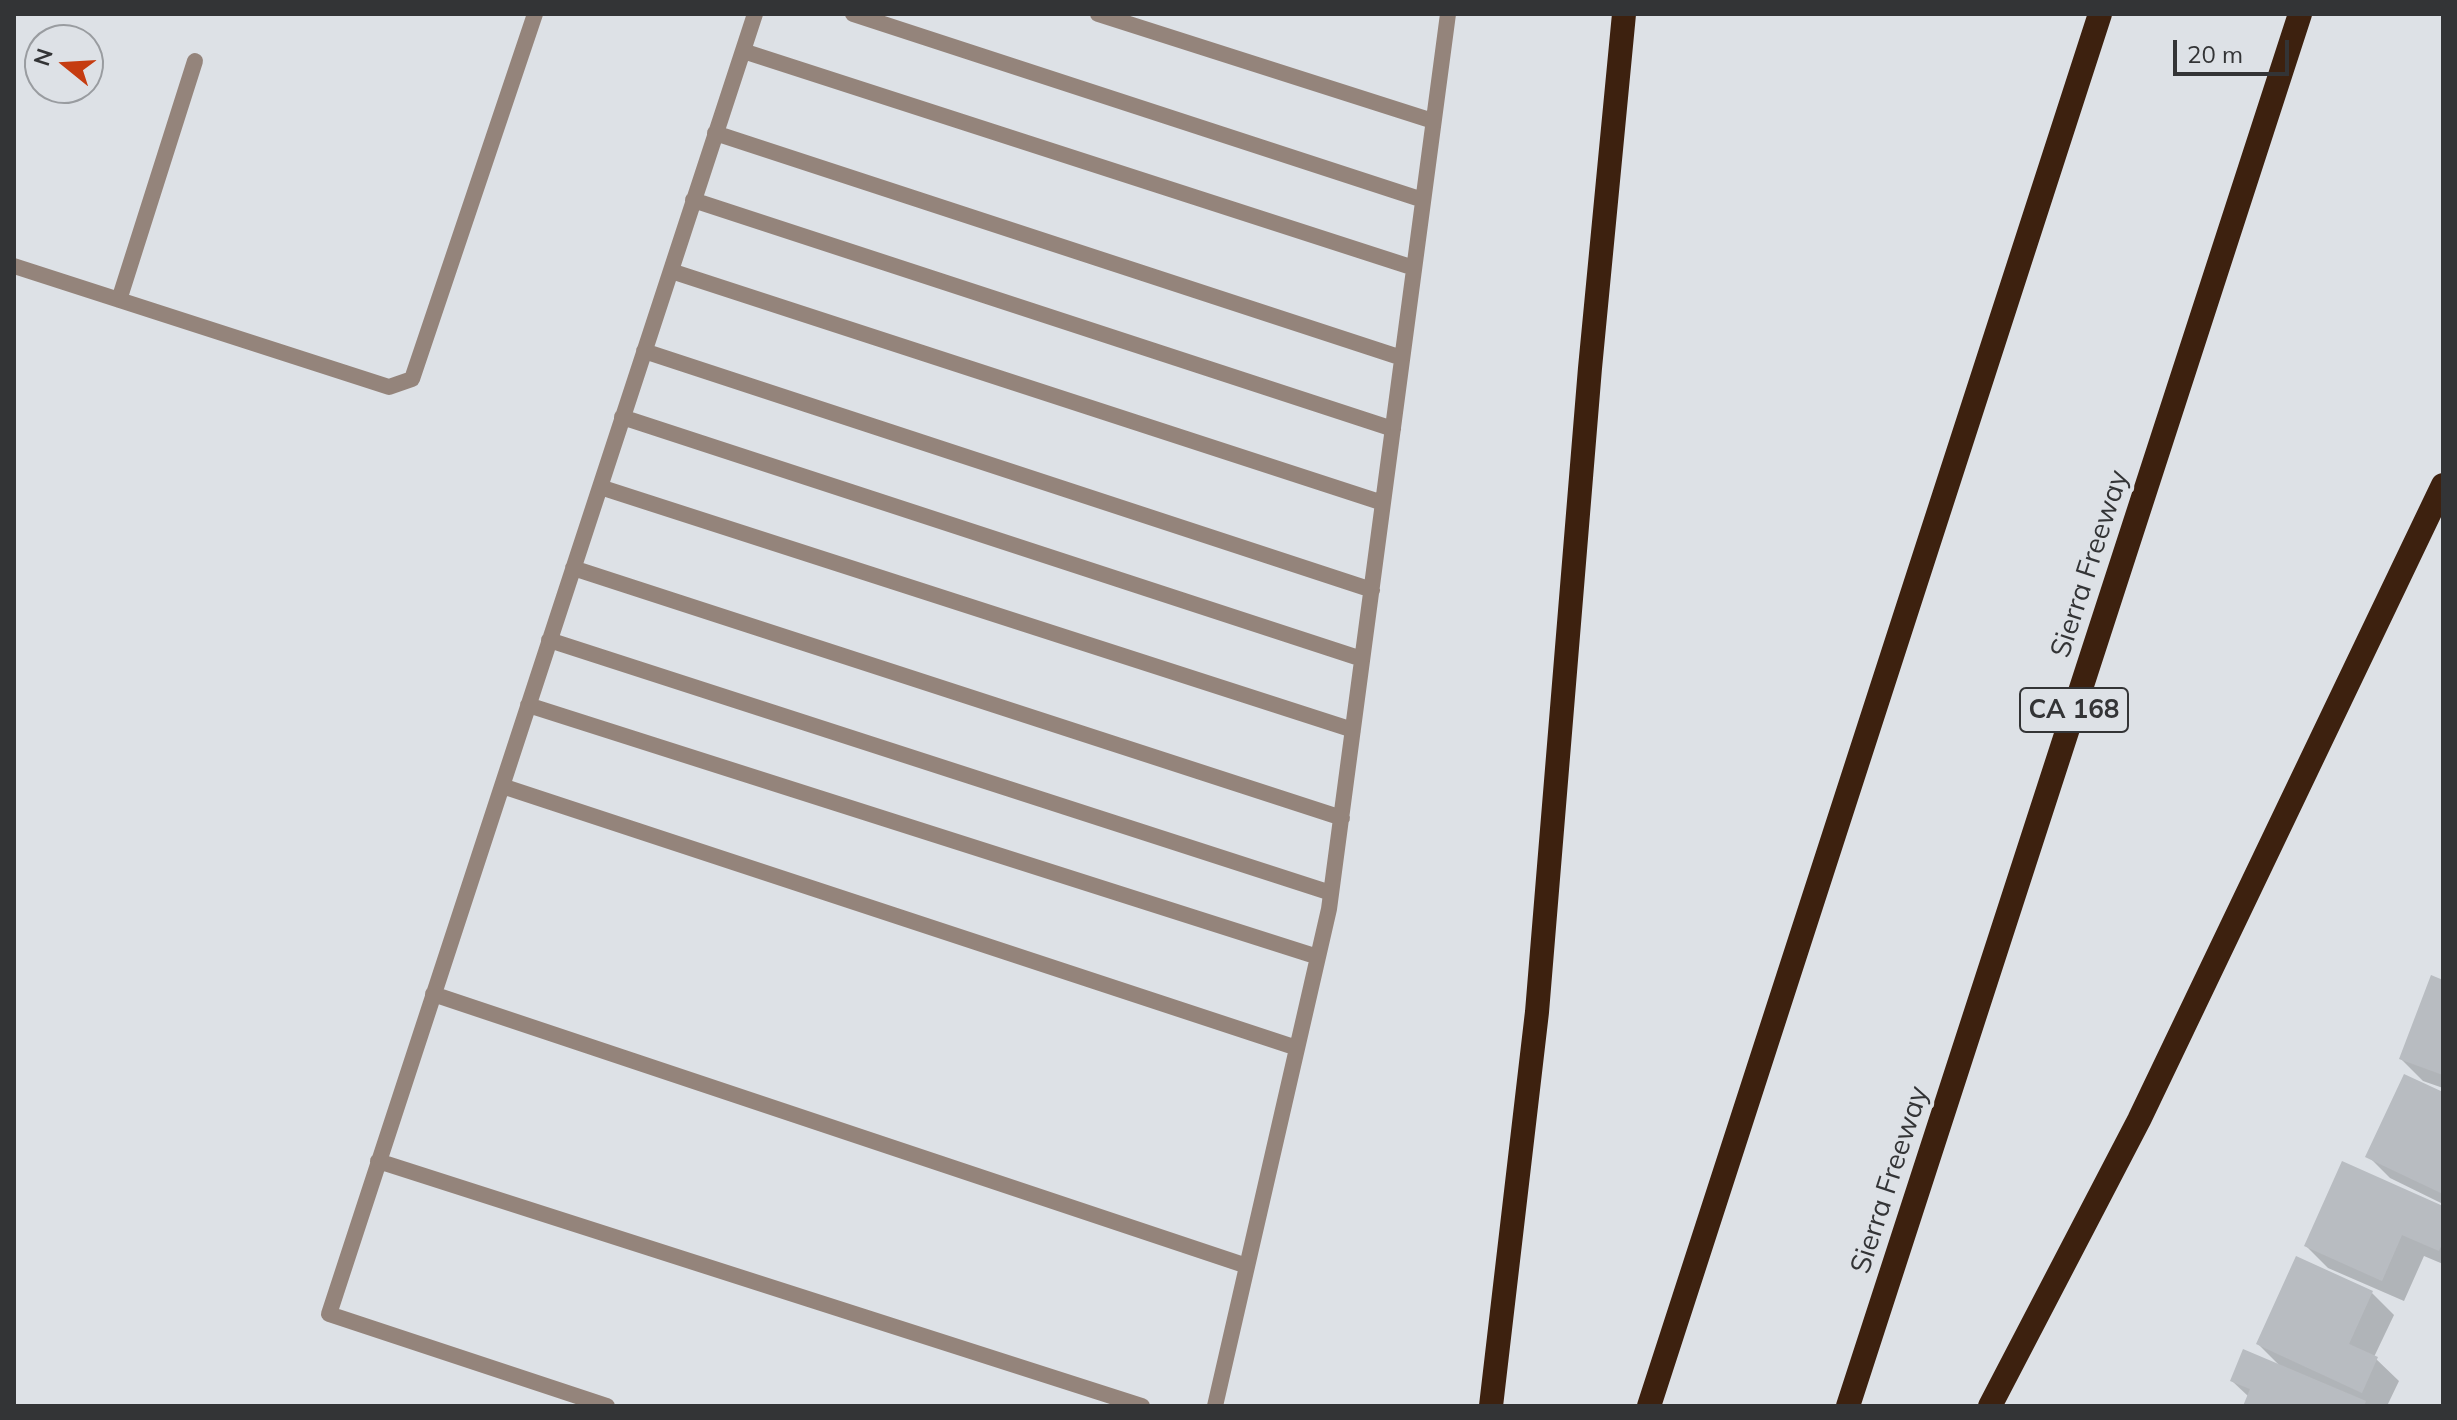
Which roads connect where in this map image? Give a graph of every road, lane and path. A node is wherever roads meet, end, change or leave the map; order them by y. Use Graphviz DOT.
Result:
graph roads {
  1 [pos="535,14"];
  2 [pos="755,14"];
  3 [pos="853,14"];
  4 [pos="1098,14"];
  5 [pos="1448,14"];
  6 [pos="1624,14"];
  7 [pos="2100,14"];
  8 [pos="2300,14"];
  9 [pos="743,51"];
  10 [pos="195,61"];
  11 [pos="1433,121"];
  12 [pos="715,133"];
  13 [pos="693,200"];
  14 [pos="1423,200"];
  15 [pos="14,266"];
  16 [pos="1414,268"];
  17 [pos="671,271"];
  18 [pos="119,300"];
  19 [pos="644,351"];
  20 [pos="1402,358"];
  21 [pos="622,417"];
  22 [pos="1393,429"];
  23 [pos="2443,485"];
  24 [pos="600,487"];
  25 [pos="1383,503"];
  26 [pos="573,568"];
  27 [pos="1372,590"];
  28 [pos="549,640"];
  29 [pos="1362,659"];
  30 [pos="528,705"];
  31 [pos="1353,730"];
  32 [pos="502,786"];
  33 [pos="1342,818"];
  34 [pos="1331,893"];
  35 [pos="1318,957"];
  36 [pos="433,994"];
  37 [pos="1297,1048"];
  38 [pos="378,1161"];
  39 [pos="1247,1266"];
  40 [pos="607,1406"];
  41 [pos="1142,1406"];
  42 [pos="1215,1406"];
  43 [pos="1491,1406"];
  44 [pos="1649,1406"];
  45 [pos="1848,1406"];
  46 [pos="1990,1406"];
  1 -- 18 [label="lane"];
  2 -- 9 [label="lane"];
  3 -- 14 [label="lane"];
  4 -- 11 [label="lane"];
  5 -- 11 [label="lane"];
  6 -- 43 [label="highway"];
  7 -- 44 [label="highway"];
  8 -- 45 [label="highway, Sierra Freeway / CA 168"];
  9 -- 12 [label="lane"];
  9 -- 16 [label="lane"];
  10 -- 18 [label="lane"];
  11 -- 14 [label="lane"];
  12 -- 13 [label="lane"];
  12 -- 20 [label="lane"];
  13 -- 17 [label="lane"];
  13 -- 22 [label="lane"];
  14 -- 16 [label="lane"];
  15 -- 18 [label="lane"];
  16 -- 20 [label="lane"];
  17 -- 19 [label="lane"];
  17 -- 25 [label="lane"];
  19 -- 21 [label="lane"];
  19 -- 27 [label="lane"];
  20 -- 22 [label="lane"];
  21 -- 24 [label="lane"];
  21 -- 29 [label="lane"];
  22 -- 25 [label="lane"];
  23 -- 46 [label="highway"];
  24 -- 26 [label="lane"];
  24 -- 31 [label="lane"];
  25 -- 27 [label="lane"];
  26 -- 28 [label="lane"];
  26 -- 33 [label="lane"];
  27 -- 29 [label="lane"];
  28 -- 30 [label="lane"];
  28 -- 34 [label="lane"];
  29 -- 31 [label="lane"];
  30 -- 32 [label="lane"];
  30 -- 35 [label="lane"];
  31 -- 33 [label="lane"];
  32 -- 36 [label="lane"];
  32 -- 37 [label="lane"];
  33 -- 34 [label="lane"];
  34 -- 35 [label="lane"];
  35 -- 37 [label="lane"];
  36 -- 38 [label="lane"];
  36 -- 39 [label="lane"];
  37 -- 39 [label="lane"];
  38 -- 40 [label="lane"];
  38 -- 41 [label="lane"];
  39 -- 42 [label="lane"];
}
